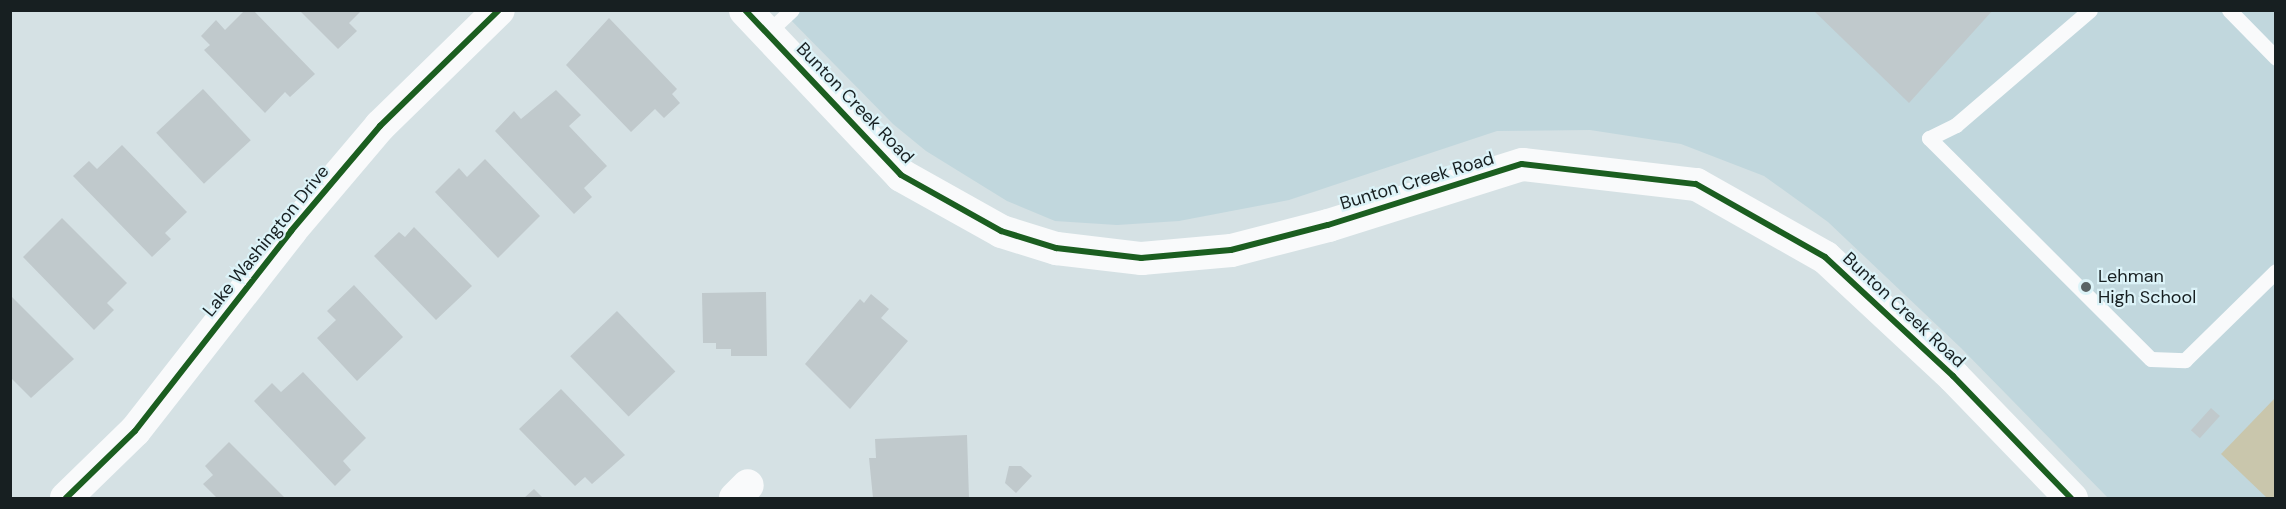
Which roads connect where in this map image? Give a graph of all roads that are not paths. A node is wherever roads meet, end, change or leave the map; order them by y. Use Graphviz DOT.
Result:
graph roads {
  1 [pos="499,10"];
  2 [pos="792,10"];
  3 [pos="2090,10"];
  4 [pos="2229,10"];
  5 [pos="756,22"];
  6 [pos="2276,58"];
  7 [pos="2276,271"];
  8 [pos="66,498"];
  9 [pos="2071,498"];
  1 -- 8 [label="street, Lake Washington Drive"];
  2 -- 5 [label="lane"];
  3 -- 7 [label="lane"];
  4 -- 6 [label="lane"];
  5 -- 9 [label="street, Bunton Creek Road"];
}
